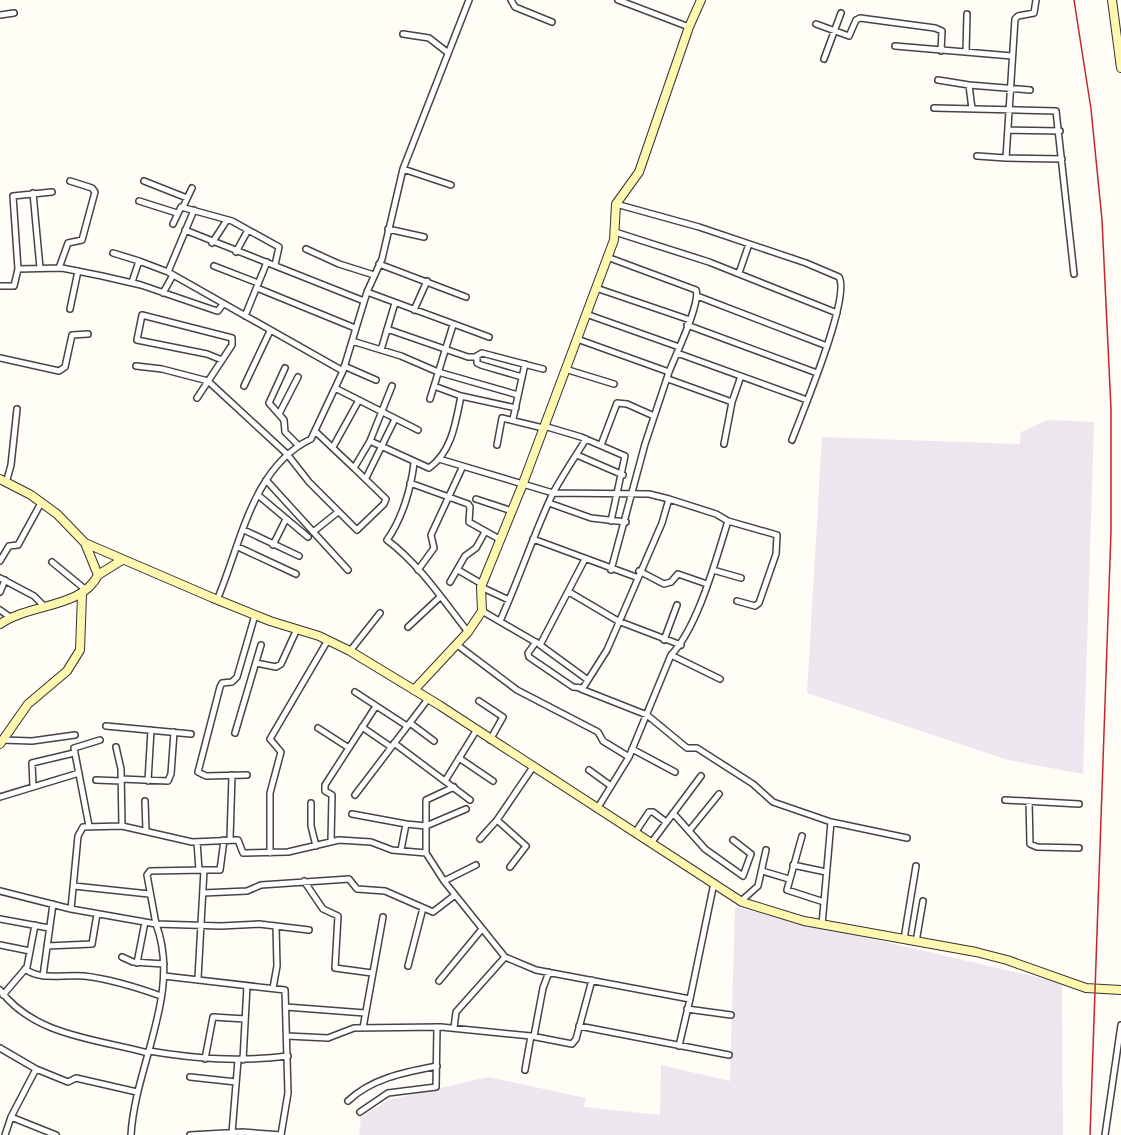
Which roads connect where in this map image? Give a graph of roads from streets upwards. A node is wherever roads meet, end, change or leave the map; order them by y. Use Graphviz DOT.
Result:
graph roads {
  1 [pos="469,0"];
  2 [pos="510,0"];
  3 [pos="618,0"];
  4 [pos="701,0"];
  5 [pos="1036,0"];
  6 [pos="1112,0"];
  7 [pos="14,13"];
  8 [pos="841,13"];
  9 [pos="966,14"];
  10 [pos="0,15"];
  11 [pos="552,22"];
  12 [pos="816,24"];
  13 [pos="688,27"];
  14 [pos="835,32"];
  15 [pos="403,34"];
  16 [pos="895,45"];
  17 [pos="942,51"];
  18 [pos="447,52"];
  19 [pos="966,52"];
  20 [pos="1012,56"];
  21 [pos="824,59"];
  22 [pos="1121,68"];
  23 [pos="938,80"];
  24 [pos="969,85"];
  25 [pos="1011,90"];
  26 [pos="1030,90"];
  27 [pos="934,108"];
  28 [pos="972,109"];
  29 [pos="1010,111"];
  30 [pos="1008,130"];
  31 [pos="1060,131"];
  32 [pos="977,156"];
  33 [pos="1006,158"];
  34 [pos="1062,159"];
  35 [pos="403,169"];
  36 [pos="70,181"];
  37 [pos="144,181"];
  38 [pos="451,185"];
  39 [pos="192,188"];
  40 [pos="52,192"];
  41 [pos="33,193"];
  42 [pos="187,198"];
  43 [pos="140,201"];
  44 [pos="616,204"];
  45 [pos="183,207"];
  46 [pos="194,210"];
  47 [pos="177,213"];
  48 [pos="227,220"];
  49 [pos="173,224"];
  50 [pos="388,229"];
  51 [pos="185,230"];
  52 [pos="248,230"];
  53 [pos="615,232"];
  54 [pos="423,237"];
  55 [pos="212,243"];
  56 [pos="748,244"];
  57 [pos="306,249"];
  58 [pos="236,252"];
  59 [pos="113,253"];
  60 [pos="607,257"];
  61 [pos="139,261"];
  62 [pos="267,262"];
  63 [pos="379,264"];
  64 [pos="275,265"];
  65 [pos="214,266"];
  66 [pos="40,268"];
  67 [pos="59,268"];
  68 [pos="18,269"];
  69 [pos="78,271"];
  70 [pos="739,273"];
  71 [pos="170,274"];
  72 [pos="1074,274"];
  73 [pos="374,275"];
  74 [pos="427,281"];
  75 [pos="132,282"];
  76 [pos="0,286"];
  77 [pos="257,286"];
  78 [pos="596,288"];
  79 [pos="367,292"];
  80 [pos="163,293"];
  81 [pos="697,296"];
  82 [pos="466,297"];
  83 [pos="364,302"];
  84 [pos="395,303"];
  85 [pos="223,304"];
  86 [pos="70,309"];
  87 [pos="414,310"];
  88 [pos="837,313"];
  89 [pos="586,314"];
  90 [pos="245,316"];
  91 [pos="689,322"];
  92 [pos="453,325"];
  93 [pos="355,327"];
  94 [pos="387,329"];
  95 [pos="270,332"];
  96 [pos="88,334"];
  97 [pos="489,337"];
  98 [pos="577,339"];
  99 [pos="352,341"];
  100 [pos="827,346"];
  101 [pos="381,350"];
  102 [pos="444,350"];
  103 [pos="678,350"];
  104 [pos="477,356"];
  105 [pos="0,358"];
  106 [pos="222,360"];
  107 [pos="525,364"];
  108 [pos="136,366"];
  109 [pos="285,368"];
  110 [pos="343,368"];
  111 [pos="543,369"];
  112 [pos="565,369"];
  113 [pos="438,372"];
  114 [pos="817,373"];
  115 [pos="669,376"];
  116 [pos="741,376"];
  117 [pos="298,378"];
  118 [pos="522,378"];
  119 [pos="376,380"];
  120 [pos="208,381"];
  121 [pos="614,384"];
  122 [pos="244,386"];
  123 [pos="392,386"];
  124 [pos="434,386"];
  125 [pos="335,388"];
  126 [pos="518,395"];
  127 [pos="461,396"];
  128 [pos="196,398"];
  129 [pos="430,399"];
  130 [pos="359,400"];
  131 [pos="807,400"];
  132 [pos="732,402"];
  133 [pos="516,408"];
  134 [pos="17,409"];
  135 [pos="382,412"];
  136 [pos="279,414"];
  137 [pos="654,416"];
  138 [pos="395,419"];
  139 [pos="513,419"];
  140 [pos="543,427"];
  141 [pos="418,430"];
  142 [pos="316,432"];
  143 [pos="586,439"];
  144 [pos="792,440"];
  145 [pos="370,441"];
  146 [pos="724,444"];
  147 [pos="298,445"];
  148 [pos="497,445"];
  149 [pos="601,445"];
  150 [pos="333,447"];
  151 [pos="382,447"];
  152 [pos="287,454"];
  153 [pos="577,455"];
  154 [pos="439,459"];
  155 [pos="414,463"];
  156 [pos="354,468"];
  157 [pos="462,468"];
  158 [pos="623,475"];
  159 [pos="366,478"];
  160 [pos="266,480"];
  161 [pos="3,481"];
  162 [pos="410,483"];
  163 [pos="522,486"];
  164 [pos="553,493"];
  165 [pos="617,494"];
  166 [pos="633,494"];
  167 [pos="258,495"];
  168 [pos="448,497"];
  169 [pos="476,499"];
  170 [pos="669,499"];
  171 [pos="41,503"];
  172 [pos="549,503"];
  173 [pos="512,511"];
  174 [pos="338,512"];
  175 [pos="286,519"];
  176 [pos="611,521"];
  177 [pos="728,521"];
  178 [pos="626,522"];
  179 [pos="244,530"];
  180 [pos="313,532"];
  181 [pos="485,532"];
  182 [pos="308,537"];
  183 [pos="533,539"];
  184 [pos="501,540"];
  185 [pos="85,543"];
  186 [pos="273,545"];
  187 [pos="237,547"];
  188 [pos="298,556"];
  189 [pos="122,560"];
  190 [pos="585,560"];
  191 [pos="0,561"];
  192 [pos="52,562"];
  193 [pos="348,570"];
  194 [pos="418,570"];
  195 [pos="458,570"];
  196 [pos="611,570"];
  197 [pos="712,570"];
  198 [pos="296,574"];
  199 [pos="637,574"];
  200 [pos="98,575"];
  201 [pos="2,579"];
  202 [pos="741,579"];
  203 [pos="450,582"];
  204 [pos="707,584"];
  205 [pos="482,585"];
  206 [pos="0,592"];
  207 [pos="84,592"];
  208 [pos="569,592"];
  209 [pos="440,597"];
  210 [pos="217,600"];
  211 [pos="509,600"];
  212 [pos="736,601"];
  213 [pos="44,605"];
  214 [pos="677,605"];
  215 [pos="0,610"];
  216 [pos="482,611"];
  217 [pos="380,613"];
  218 [pos="255,615"];
  219 [pos="10,617"];
  220 [pos="500,621"];
  221 [pos="618,621"];
  222 [pos="0,624"];
  223 [pos="408,627"];
  224 [pos="297,629"];
  225 [pos="468,632"];
  226 [pos="328,640"];
  227 [pos="664,640"];
  228 [pos="456,644"];
  229 [pos="538,644"];
  230 [pos="261,645"];
  231 [pos="681,645"];
  232 [pos="350,651"];
  233 [pos="671,655"];
  234 [pos="256,663"];
  235 [pos="720,679"];
  236 [pos="588,680"];
  237 [pos="581,689"];
  238 [pos="414,690"];
  239 [pos="355,692"];
  240 [pos="428,699"];
  241 [pos="479,701"];
  242 [pos="376,706"];
  243 [pos="647,715"];
  244 [pos="409,725"];
  245 [pos="106,726"];
  246 [pos="318,728"];
  247 [pos="362,728"];
  248 [pos="151,730"];
  249 [pos="476,731"];
  250 [pos="174,732"];
  251 [pos="235,733"];
  252 [pos="191,734"];
  253 [pos="75,735"];
  254 [pos="100,740"];
  255 [pos="490,740"];
  256 [pos="434,741"];
  257 [pos="1,742"];
  258 [pos="393,745"];
  259 [pos="116,747"];
  260 [pos="349,748"];
  261 [pos="632,749"];
  262 [pos="74,753"];
  263 [pos="629,757"];
  264 [pos="459,758"];
  265 [pos="532,767"];
  266 [pos="589,770"];
  267 [pos="675,772"];
  268 [pos="79,773"];
  269 [pos="247,775"];
  270 [pos="232,776"];
  271 [pos="701,776"];
  272 [pos="96,780"];
  273 [pos="121,780"];
  274 [pos="148,780"];
  275 [pos="445,781"];
  276 [pos="493,781"];
  277 [pos="33,786"];
  278 [pos="611,786"];
  279 [pos="454,787"];
  280 [pos="718,794"];
  281 [pos="355,795"];
  282 [pos="0,797"];
  283 [pos="470,800"];
  284 [pos="1005,800"];
  285 [pos="145,801"];
  286 [pos="1029,801"];
  287 [pos="310,803"];
  288 [pos="1079,804"];
  289 [pos="597,808"];
  290 [pos="466,809"];
  291 [pos="673,813"];
  292 [pos="352,814"];
  293 [pos="497,820"];
  294 [pos="666,822"];
  295 [pos="831,822"];
  296 [pos="406,824"];
  297 [pos="89,826"];
  298 [pos="122,826"];
  299 [pos="426,826"];
  300 [pos="146,831"];
  301 [pos="689,831"];
  302 [pos="635,832"];
  303 [pos="802,836"];
  304 [pos="907,838"];
  305 [pos="227,839"];
  306 [pos="480,839"];
  307 [pos="733,840"];
  308 [pos="332,841"];
  309 [pos="197,842"];
  310 [pos="651,843"];
  311 [pos="316,846"];
  312 [pos="1079,848"];
  313 [pos="401,850"];
  314 [pos="766,850"];
  315 [pos="270,853"];
  316 [pos="426,853"];
  317 [pos="476,865"];
  318 [pos="793,865"];
  319 [pos="916,866"];
  320 [pos="510,867"];
  321 [pos="202,870"];
  322 [pos="762,871"];
  323 [pos="826,872"];
  324 [pos="789,879"];
  325 [pos="444,881"];
  326 [pos="304,882"];
  327 [pos="714,883"];
  328 [pos="74,886"];
  329 [pos="0,891"];
  330 [pos="203,893"];
  331 [pos="149,894"];
  332 [pos="455,895"];
  333 [pos="923,901"];
  334 [pos="741,902"];
  335 [pos="824,902"];
  336 [pos="53,904"];
  337 [pos="423,908"];
  338 [pos="71,909"];
  339 [pos="97,914"];
  340 [pos="383,917"];
  341 [pos="0,920"];
  342 [pos="145,922"];
  343 [pos="156,924"];
  344 [pos="202,925"];
  345 [pos="822,925"];
  346 [pos="35,926"];
  347 [pos="276,927"];
  348 [pos="49,928"];
  349 [pos="482,928"];
  350 [pos="309,930"];
  351 [pos="904,939"];
  352 [pos="916,942"];
  353 [pos="0,945"];
  354 [pos="46,946"];
  355 [pos="30,951"];
  356 [pos="122,957"];
  357 [pos="505,957"];
  358 [pos="137,963"];
  359 [pos="164,964"];
  360 [pos="408,966"];
  361 [pos="25,969"];
  362 [pos="549,972"];
  363 [pos="372,973"];
  364 [pos="43,976"];
  365 [pos="164,976"];
  366 [pos="198,978"];
  367 [pos="591,980"];
  368 [pos="439,981"];
  369 [pos="247,986"];
  370 [pos="273,988"];
  371 [pos="1121,990"];
  372 [pos="2,992"];
  373 [pos="161,996"];
  374 [pos="690,999"];
  375 [pos="286,1007"];
  376 [pos="687,1010"];
  377 [pos="365,1013"];
  378 [pos="731,1015"];
  379 [pos="245,1019"];
  380 [pos="1121,1025"];
  381 [pos="579,1026"];
  382 [pos="437,1027"];
  383 [pos="363,1028"];
  384 [pos="454,1028"];
  385 [pos="287,1036"];
  386 [pos="532,1036"];
  387 [pos="680,1046"];
  388 [pos="0,1048"];
  389 [pos="148,1052"];
  390 [pos="729,1055"];
  391 [pos="288,1056"];
  392 [pos="205,1059"];
  393 [pos="240,1060"];
  394 [pos="437,1066"];
  395 [pos="36,1069"];
  396 [pos="525,1070"];
  397 [pos="189,1077"];
  398 [pos="236,1082"];
  399 [pos="137,1092"];
  400 [pos="348,1101"];
  401 [pos="360,1112"];
  402 [pos="9,1120"];
  403 [pos="0,1121"];
  404 [pos="227,1133"];
  405 [pos="242,1134"];
  406 [pos="5,1135"];
  407 [pos="56,1135"];
  408 [pos="131,1135"];
  409 [pos="190,1135"];
  410 [pos="281,1135"];
  411 [pos="1105,1135"];
  1 -- 18 [label="street"];
  2 -- 11 [label="street"];
  3 -- 13 [label="street"];
  4 -- 13 [label="street"];
  5 -- 20 [label="street"];
  6 -- 22 [label="street"];
  7 -- 10 [label="street"];
  8 -- 14 [label="street"];
  9 -- 19 [label="street"];
  12 -- 14 [label="street"];
  13 -- 44 [label="street"];
  14 -- 17 [label="street"];
  14 -- 21 [label="street"];
  15 -- 18 [label="street"];
  16 -- 17 [label="street"];
  17 -- 19 [label="street"];
  18 -- 35 [label="street"];
  19 -- 20 [label="street"];
  20 -- 25 [label="street"];
  23 -- 24 [label="street"];
  24 -- 25 [label="street"];
  24 -- 28 [label="street"];
  25 -- 26 [label="street"];
  25 -- 29 [label="street"];
  27 -- 28 [label="street"];
  28 -- 29 [label="street"];
  29 -- 30 [label="street"];
  29 -- 31 [label="street"];
  30 -- 31 [label="street"];
  30 -- 33 [label="street"];
  31 -- 34 [label="street"];
  32 -- 33 [label="street"];
  33 -- 34 [label="street"];
  34 -- 72 [label="street"];
  35 -- 38 [label="street"];
  35 -- 50 [label="street"];
  36 -- 67 [label="street"];
  37 -- 42 [label="street"];
  39 -- 42 [label="street"];
  40 -- 41 [label="street"];
  41 -- 66 [label="street"];
  41 -- 68 [label="street"];
  42 -- 45 [label="street"];
  43 -- 47 [label="street"];
  44 -- 53 [label="street"];
  44 -- 56 [label="street"];
  45 -- 46 [label="street"];
  45 -- 47 [label="street"];
  46 -- 48 [label="street"];
  46 -- 51 [label="street"];
  47 -- 49 [label="street"];
  48 -- 52 [label="street"];
  48 -- 55 [label="street"];
  50 -- 54 [label="street"];
  50 -- 63 [label="street"];
  51 -- 55 [label="street"];
  51 -- 71 [label="street"];
  52 -- 58 [label="street"];
  52 -- 64 [label="street"];
  53 -- 60 [label="street"];
  53 -- 70 [label="street"];
  55 -- 58 [label="street"];
  56 -- 70 [label="street"];
  56 -- 88 [label="street"];
  57 -- 73 [label="street"];
  58 -- 62 [label="street"];
  59 -- 61 [label="street"];
  60 -- 78 [label="street"];
  60 -- 81 [label="street"];
  61 -- 71 [label="street"];
  61 -- 75 [label="street"];
  62 -- 64 [label="street"];
  62 -- 77 [label="street"];
  63 -- 73 [label="street"];
  63 -- 74 [label="street"];
  64 -- 83 [label="street"];
  65 -- 77 [label="street"];
  66 -- 67 [label="street"];
  66 -- 68 [label="street"];
  67 -- 69 [label="street"];
  68 -- 76 [label="street"];
  69 -- 75 [label="street"];
  69 -- 86 [label="street"];
  70 -- 88 [label="street"];
  71 -- 80 [label="street"];
  71 -- 85 [label="street"];
  73 -- 79 [label="street"];
  74 -- 82 [label="street"];
  74 -- 87 [label="street"];
  75 -- 80 [label="street"];
  77 -- 90 [label="street"];
  77 -- 93 [label="street"];
  78 -- 89 [label="street"];
  78 -- 91 [label="street"];
  79 -- 83 [label="street"];
  79 -- 84 [label="street"];
  80 -- 85 [label="street"];
  81 -- 91 [label="street"];
  81 -- 100 [label="street"];
  83 -- 93 [label="street"];
  84 -- 87 [label="street"];
  84 -- 94 [label="street"];
  85 -- 90 [label="street"];
  87 -- 92 [label="street"];
  88 -- 100 [label="street"];
  89 -- 98 [label="street"];
  89 -- 103 [label="street"];
  90 -- 95 [label="street"];
  91 -- 103 [label="street"];
  91 -- 114 [label="street"];
  92 -- 97 [label="street"];
  92 -- 102 [label="street"];
  93 -- 99 [label="street"];
  94 -- 101 [label="street"];
  94 -- 102 [label="street"];
  95 -- 110 [label="street"];
  95 -- 122 [label="street"];
  96 -- 105 [label="street"];
  98 -- 112 [label="street"];
  98 -- 115 [label="street"];
  99 -- 101 [label="street"];
  99 -- 110 [label="street"];
  100 -- 114 [label="street"];
  101 -- 113 [label="street"];
  102 -- 104 [label="street"];
  102 -- 113 [label="street"];
  103 -- 115 [label="street"];
  103 -- 116 [label="street"];
  104 -- 107 [label="street"];
  104 -- 118 [label="street"];
  106 -- 106 [label="street"];
  106 -- 120 [label="street"];
  107 -- 111 [label="street"];
  107 -- 118 [label="street"];
  108 -- 120 [label="street"];
  109 -- 136 [label="street"];
  110 -- 119 [label="street"];
  110 -- 125 [label="street"];
  112 -- 121 [label="street"];
  112 -- 140 [label="street"];
  113 -- 124 [label="street"];
  113 -- 126 [label="street"];
  114 -- 131 [label="street"];
  115 -- 132 [label="street"];
  115 -- 137 [label="street"];
  116 -- 131 [label="street"];
  116 -- 132 [label="street"];
  117 -- 136 [label="street"];
  118 -- 126 [label="street"];
  120 -- 128 [label="street"];
  120 -- 152 [label="street"];
  123 -- 135 [label="street"];
  124 -- 127 [label="street"];
  124 -- 129 [label="street"];
  125 -- 130 [label="street"];
  125 -- 142 [label="street"];
  126 -- 133 [label="street"];
  127 -- 133 [label="street"];
  127 -- 154 [label="street"];
  130 -- 135 [label="street"];
  130 -- 150 [label="street"];
  131 -- 144 [label="street"];
  132 -- 146 [label="street"];
  133 -- 139 [label="street"];
  134 -- 161 [label="street"];
  135 -- 138 [label="street"];
  135 -- 145 [label="street"];
  136 -- 147 [label="street"];
  137 -- 149 [label="street"];
  137 -- 166 [label="street"];
  138 -- 141 [label="street"];
  138 -- 151 [label="street"];
  139 -- 140 [label="street"];
  139 -- 148 [label="street"];
  140 -- 143 [label="street"];
  140 -- 163 [label="street"];
  142 -- 147 [label="street"];
  142 -- 150 [label="street"];
  143 -- 149 [label="street"];
  143 -- 153 [label="street"];
  145 -- 151 [label="street"];
  145 -- 156 [label="street"];
  147 -- 152 [label="street"];
  149 -- 158 [label="street"];
  150 -- 156 [label="street"];
  151 -- 155 [label="street"];
  151 -- 159 [label="street"];
  152 -- 160 [label="street"];
  152 -- 174 [label="street"];
  153 -- 158 [label="street"];
  153 -- 164 [label="street"];
  154 -- 155 [label="street"];
  154 -- 157 [label="street"];
  155 -- 162 [label="street"];
  156 -- 159 [label="street"];
  157 -- 163 [label="street"];
  157 -- 168 [label="street"];
  158 -- 165 [label="street"];
  159 -- 174 [label="street"];
  160 -- 167 [label="street"];
  160 -- 180 [label="street"];
  161 -- 171 [label="street"];
  162 -- 168 [label="street"];
  162 -- 194 [label="street"];
  163 -- 164 [label="street"];
  163 -- 173 [label="street"];
  164 -- 165 [label="street"];
  164 -- 172 [label="street"];
  165 -- 166 [label="street"];
  165 -- 176 [label="street"];
  166 -- 170 [label="street"];
  166 -- 178 [label="street"];
  167 -- 175 [label="street"];
  167 -- 179 [label="street"];
  168 -- 181 [label="street"];
  168 -- 194 [label="street"];
  169 -- 173 [label="street"];
  170 -- 177 [label="street"];
  170 -- 199 [label="street"];
  171 -- 185 [label="street"];
  171 -- 191 [label="street"];
  172 -- 176 [label="street"];
  172 -- 183 [label="street"];
  173 -- 184 [label="street"];
  174 -- 180 [label="street"];
  175 -- 182 [label="street"];
  175 -- 186 [label="street"];
  176 -- 178 [label="street"];
  177 -- 197 [label="street"];
  177 -- 212 [label="street"];
  178 -- 196 [label="street"];
  179 -- 186 [label="street"];
  179 -- 187 [label="street"];
  180 -- 193 [label="street"];
  181 -- 184 [label="street"];
  181 -- 195 [label="street"];
  183 -- 190 [label="street"];
  183 -- 211 [label="street"];
  184 -- 205 [label="street"];
  185 -- 189 [label="street"];
  185 -- 200 [label="street"];
  186 -- 188 [label="street"];
  187 -- 198 [label="street"];
  187 -- 210 [label="street"];
  189 -- 200 [label="street"];
  189 -- 210 [label="street"];
  190 -- 196 [label="street"];
  190 -- 208 [label="street"];
  192 -- 207 [label="street"];
  194 -- 209 [label="street"];
  195 -- 203 [label="street"];
  195 -- 205 [label="street"];
  196 -- 199 [label="street"];
  197 -- 202 [label="street"];
  197 -- 204 [label="street"];
  199 -- 204 [label="street"];
  199 -- 221 [label="street"];
  200 -- 207 [label="street"];
  201 -- 206 [label="street"];
  201 -- 213 [label="street"];
  204 -- 231 [label="street"];
  205 -- 211 [label="street"];
  205 -- 216 [label="street"];
  207 -- 213 [label="street"];
  207 -- 257 [label="street"];
  208 -- 221 [label="street"];
  208 -- 229 [label="street"];
  209 -- 223 [label="street"];
  209 -- 225 [label="street"];
  210 -- 218 [label="street"];
  211 -- 220 [label="street"];
  213 -- 219 [label="street"];
  214 -- 227 [label="street"];
  215 -- 219 [label="street"];
  216 -- 220 [label="street"];
  216 -- 225 [label="street"];
  217 -- 232 [label="street"];
  218 -- 224 [label="street"];
  218 -- 270 [label="street"];
  219 -- 222 [label="street"];
  220 -- 229 [label="street"];
  221 -- 227 [label="street"];
  221 -- 236 [label="street"];
  224 -- 226 [label="street"];
  224 -- 234 [label="street"];
  225 -- 228 [label="street"];
  226 -- 232 [label="street"];
  226 -- 315 [label="street"];
  227 -- 231 [label="street"];
  228 -- 238 [label="street"];
  228 -- 263 [label="street"];
  229 -- 236 [label="street"];
  229 -- 237 [label="street"];
  230 -- 234 [label="street"];
  231 -- 233 [label="street"];
  232 -- 238 [label="street"];
  233 -- 235 [label="street"];
  233 -- 243 [label="street"];
  234 -- 251 [label="street"];
  236 -- 237 [label="street"];
  237 -- 243 [label="street"];
  238 -- 240 [label="street"];
  239 -- 242 [label="street"];
  240 -- 244 [label="street"];
  240 -- 249 [label="street"];
  241 -- 255 [label="street"];
  242 -- 244 [label="street"];
  242 -- 247 [label="street"];
  243 -- 261 [label="street"];
  243 -- 295 [label="street"];
  244 -- 256 [label="street"];
  244 -- 258 [label="street"];
  245 -- 248 [label="street"];
  246 -- 260 [label="street"];
  247 -- 258 [label="street"];
  247 -- 260 [label="street"];
  248 -- 250 [label="street"];
  248 -- 274 [label="street"];
  249 -- 255 [label="street"];
  249 -- 264 [label="street"];
  250 -- 252 [label="street"];
  250 -- 274 [label="street"];
  253 -- 257 [label="street"];
  254 -- 262 [label="street"];
  255 -- 265 [label="street"];
  258 -- 275 [label="street"];
  258 -- 281 [label="street"];
  259 -- 273 [label="street"];
  260 -- 308 [label="street"];
  261 -- 263 [label="street"];
  261 -- 267 [label="street"];
  262 -- 268 [label="street"];
  262 -- 277 [label="street"];
  263 -- 278 [label="street"];
  264 -- 275 [label="street"];
  264 -- 276 [label="street"];
  265 -- 289 [label="street"];
  265 -- 293 [label="street"];
  266 -- 278 [label="street"];
  268 -- 277 [label="street"];
  268 -- 297 [label="street"];
  269 -- 270 [label="street"];
  270 -- 305 [label="street"];
  271 -- 291 [label="street"];
  272 -- 273 [label="street"];
  273 -- 274 [label="street"];
  273 -- 298 [label="street"];
  275 -- 279 [label="street"];
  277 -- 282 [label="street"];
  278 -- 289 [label="street"];
  279 -- 283 [label="street"];
  279 -- 299 [label="street"];
  280 -- 301 [label="street"];
  284 -- 286 [label="street"];
  285 -- 300 [label="street"];
  286 -- 288 [label="street"];
  286 -- 312 [label="street"];
  287 -- 311 [label="street"];
  289 -- 302 [label="street"];
  290 -- 299 [label="street"];
  291 -- 294 [label="street"];
  291 -- 301 [label="street"];
  292 -- 296 [label="street"];
  293 -- 306 [label="street"];
  293 -- 320 [label="street"];
  294 -- 302 [label="street"];
  294 -- 310 [label="street"];
  295 -- 304 [label="street"];
  295 -- 323 [label="street"];
  296 -- 299 [label="street"];
  296 -- 313 [label="street"];
  297 -- 298 [label="street"];
  297 -- 328 [label="street"];
  298 -- 300 [label="street"];
  299 -- 316 [label="street"];
  300 -- 309 [label="street"];
  301 -- 307 [label="street"];
  302 -- 310 [label="street"];
  303 -- 318 [label="street"];
  305 -- 309 [label="street"];
  305 -- 315 [label="street"];
  305 -- 321 [label="street"];
  308 -- 311 [label="street"];
  308 -- 313 [label="street"];
  309 -- 321 [label="street"];
  310 -- 327 [label="street"];
  311 -- 315 [label="street"];
  313 -- 316 [label="street"];
  314 -- 322 [label="street"];
  316 -- 325 [label="street"];
  317 -- 325 [label="street"];
  318 -- 323 [label="street"];
  318 -- 324 [label="street"];
  319 -- 351 [label="street"];
  321 -- 330 [label="street"];
  321 -- 331 [label="street"];
  322 -- 324 [label="street"];
  322 -- 334 [label="street"];
  323 -- 335 [label="street"];
  324 -- 335 [label="street"];
  325 -- 332 [label="street"];
  326 -- 330 [label="street"];
  326 -- 337 [label="street"];
  326 -- 363 [label="street"];
  327 -- 334 [label="street"];
  327 -- 374 [label="street"];
  328 -- 331 [label="street"];
  328 -- 338 [label="street"];
  329 -- 336 [label="street"];
  330 -- 344 [label="street"];
  331 -- 343 [label="street"];
  332 -- 337 [label="street"];
  332 -- 349 [label="street"];
  333 -- 352 [label="street"];
  334 -- 345 [label="street"];
  335 -- 345 [label="street"];
  336 -- 338 [label="street"];
  336 -- 348 [label="street"];
  337 -- 360 [label="street"];
  338 -- 339 [label="street"];
  339 -- 342 [label="street"];
  339 -- 354 [label="street"];
  340 -- 363 [label="street"];
  341 -- 346 [label="street"];
  342 -- 343 [label="street"];
  342 -- 358 [label="street"];
  343 -- 344 [label="street"];
  343 -- 359 [label="street"];
  344 -- 347 [label="street"];
  344 -- 366 [label="street"];
  345 -- 351 [label="street"];
  346 -- 348 [label="street"];
  346 -- 355 [label="street"];
  347 -- 350 [label="street"];
  347 -- 370 [label="street"];
  348 -- 354 [label="street"];
  349 -- 357 [label="street"];
  349 -- 368 [label="street"];
  351 -- 352 [label="street"];
  352 -- 371 [label="street"];
  353 -- 355 [label="street"];
  354 -- 364 [label="street"];
  355 -- 361 [label="street"];
  356 -- 358 [label="street"];
  357 -- 362 [label="street"];
  357 -- 384 [label="street"];
  358 -- 359 [label="street"];
  359 -- 365 [label="street"];
  361 -- 364 [label="street"];
  361 -- 372 [label="street"];
  362 -- 367 [label="street"];
  362 -- 386 [label="street"];
  363 -- 377 [label="street"];
  364 -- 373 [label="street"];
  365 -- 366 [label="street"];
  365 -- 373 [label="street"];
  366 -- 369 [label="street"];
  367 -- 374 [label="street"];
  367 -- 381 [label="street"];
  369 -- 370 [label="street"];
  369 -- 379 [label="street"];
  370 -- 375 [label="street"];
  372 -- 389 [label="street"];
  373 -- 389 [label="street"];
  374 -- 376 [label="street"];
  375 -- 377 [label="street"];
  375 -- 385 [label="street"];
  376 -- 378 [label="street"];
  376 -- 387 [label="street"];
  377 -- 383 [label="street"];
  379 -- 392 [label="street"];
  379 -- 393 [label="street"];
  380 -- 411 [label="street"];
  381 -- 386 [label="street"];
  381 -- 387 [label="street"];
  382 -- 383 [label="street"];
  382 -- 384 [label="street"];
  382 -- 394 [label="street"];
  383 -- 385 [label="street"];
  384 -- 386 [label="street"];
  385 -- 391 [label="street"];
  386 -- 396 [label="street"];
  387 -- 390 [label="street"];
  388 -- 395 [label="street"];
  389 -- 392 [label="street"];
  389 -- 399 [label="street"];
  391 -- 393 [label="street"];
  391 -- 410 [label="street"];
  392 -- 393 [label="street"];
  393 -- 398 [label="street"];
  394 -- 400 [label="street"];
  394 -- 401 [label="street"];
  395 -- 399 [label="street"];
  395 -- 402 [label="street"];
  397 -- 398 [label="street"];
  398 -- 404 [label="street"];
  399 -- 408 [label="street"];
  402 -- 403 [label="street"];
  402 -- 406 [label="street"];
  402 -- 407 [label="street"];
  404 -- 405 [label="street"];
  404 -- 409 [label="street"];
  405 -- 410 [label="street"];
}
